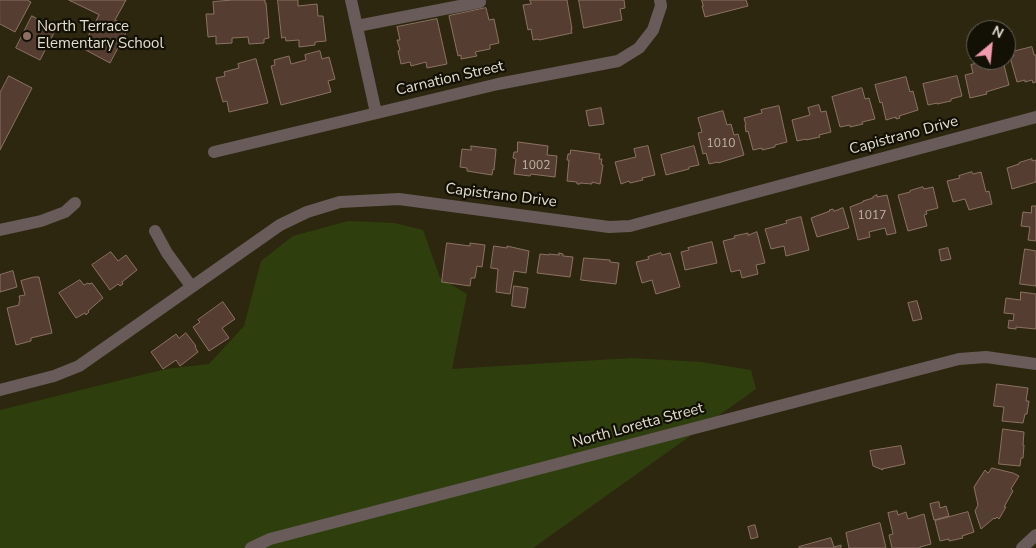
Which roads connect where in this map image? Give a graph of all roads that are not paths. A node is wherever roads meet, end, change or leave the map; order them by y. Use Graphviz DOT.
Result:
graph roads {
  1 [pos="351,0"];
  2 [pos="660,0"];
  3 [pos="480,2"];
  4 [pos="357,26"];
  5 [pos="376,113"];
  6 [pos="1036,117"];
  7 [pos="214,152"];
  8 [pos="75,203"];
  9 [pos="0,230"];
  10 [pos="155,230"];
  11 [pos="191,286"];
  12 [pos="1036,364"];
  13 [pos="0,390"];
  14 [pos="1036,536"];
  15 [pos="251,548"];
  16 [pos="1022,548"];
  1 -- 4 [label="street"];
  2 -- 5 [label="street, Carnation Street"];
  3 -- 4 [label="street"];
  4 -- 5 [label="street"];
  5 -- 7 [label="street, Carnation Street"];
  6 -- 11 [label="street, Capistrano Drive"];
  8 -- 9 [label="street"];
  10 -- 11 [label="street"];
  11 -- 13 [label="street, Capistrano Drive"];
  12 -- 15 [label="street, North Loretta Street"];
  14 -- 16 [label="street"];
}
